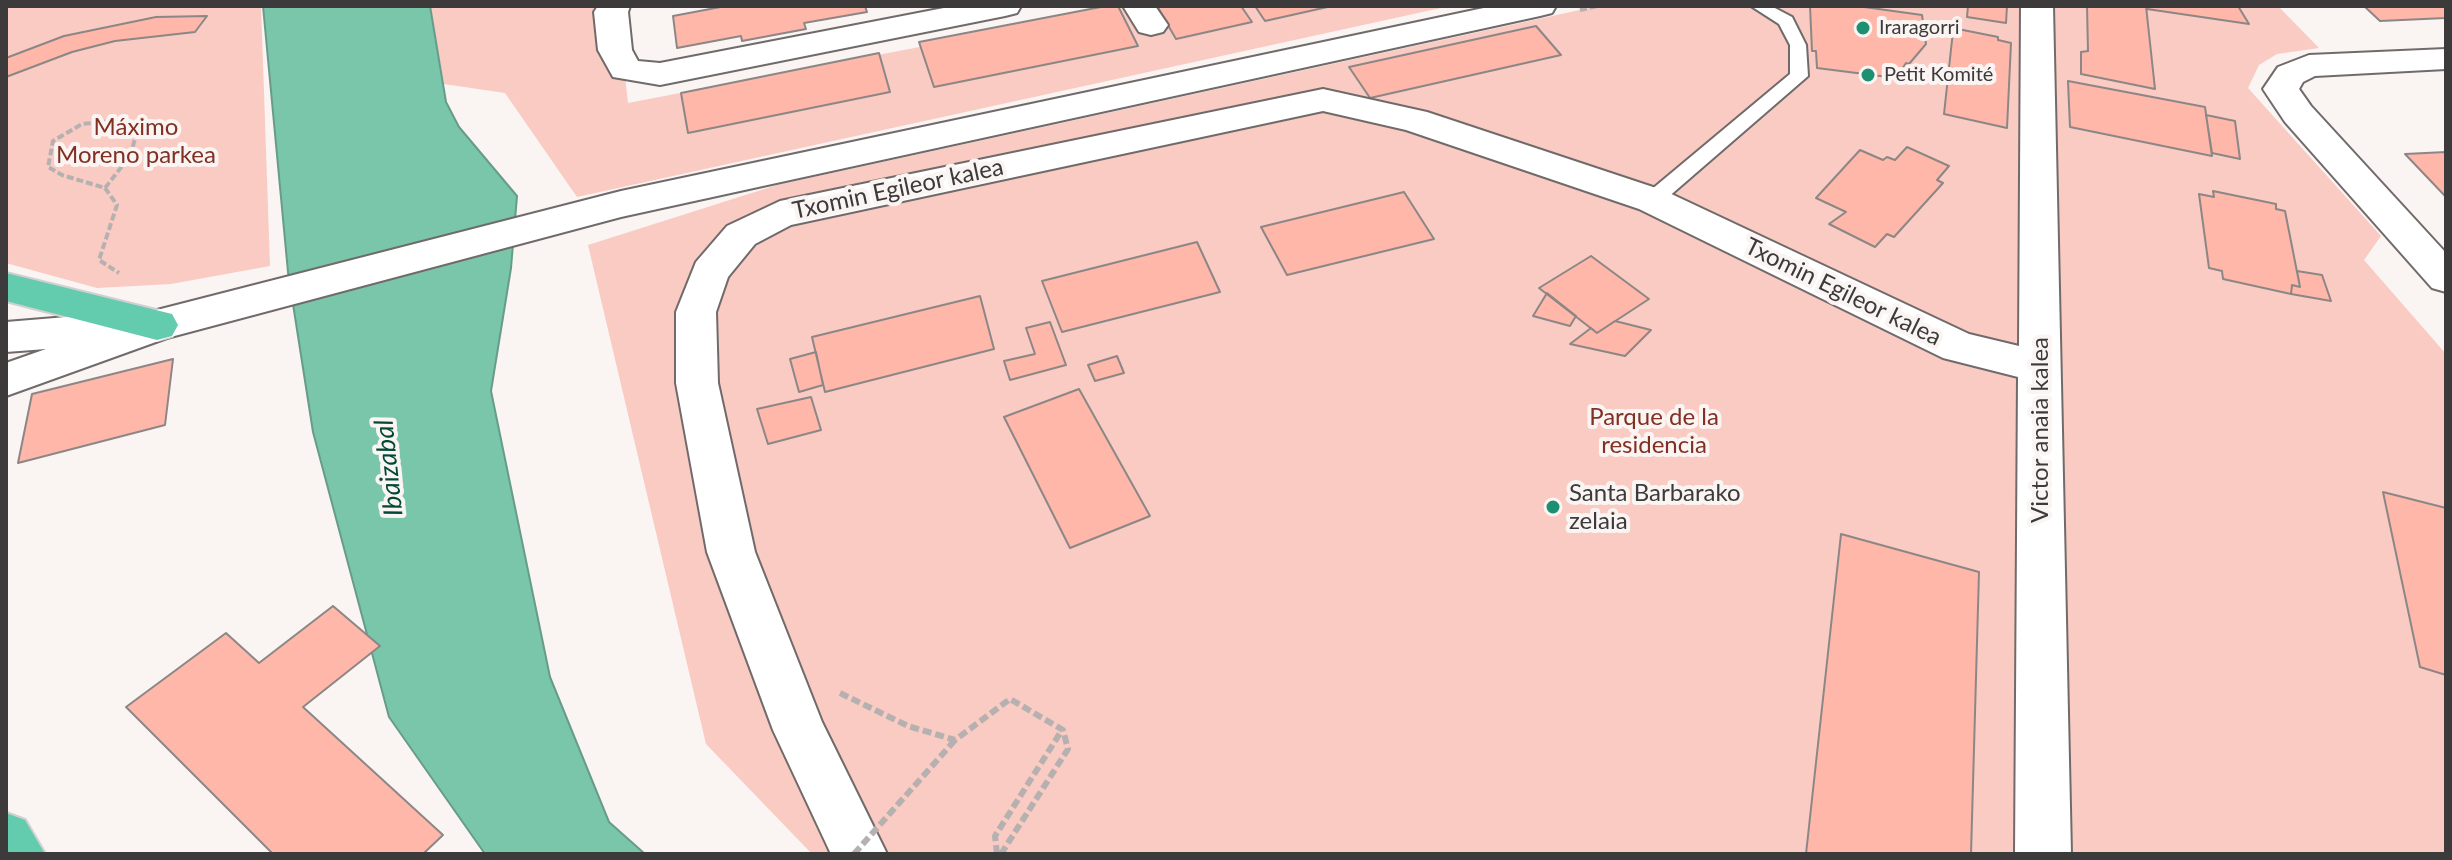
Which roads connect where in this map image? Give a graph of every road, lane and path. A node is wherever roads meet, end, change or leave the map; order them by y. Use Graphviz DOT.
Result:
graph roads {
  1 [pos="614,6"];
  2 [pos="1005,6"];
  3 [pos="1759,6"];
  4 [pos="2037,6"];
  5 [pos="1525,7"];
  6 [pos="2446,59"];
  7 [pos="105,188"];
  8 [pos="1652,200"];
  9 [pos="122,274"];
  10 [pos="2446,278"];
  11 [pos="6,287"];
  12 [pos="157,325"];
  13 [pos="6,337"];
  14 [pos="2040,367"];
  15 [pos="6,380"];
  16 [pos="830,687"];
  17 [pos="1063,730"];
  18 [pos="955,740"];
  19 [pos="6,839"];
  20 [pos="17,854"];
  21 [pos="857,854"];
  22 [pos="999,854"];
  23 [pos="2043,854"];
  1 -- 2 [label="street"];
  3 -- 8 [label="lane"];
  4 -- 14 [label="street, Victor anaia kalea"];
  5 -- 12 [label="street, Txomin Egileor kalea"];
  6 -- 10 [label="street"];
  7 -- 7 [label="path"];
  7 -- 9 [label="path"];
  8 -- 14 [label="street, Txomin Egileor kalea"];
  8 -- 21 [label="street, Txomin Egileor kalea"];
  11 -- 12 [label="highway"];
  12 -- 13 [label="street"];
  12 -- 15 [label="street"];
  14 -- 23 [label="street, Victor anaia kalea"];
  16 -- 18 [label="path"];
  17 -- 18 [label="path"];
  17 -- 22 [label="path"];
  17 -- 22 [label="path"];
  18 -- 21 [label="path, bridge"];
  19 -- 20 [label="highway"];
}
